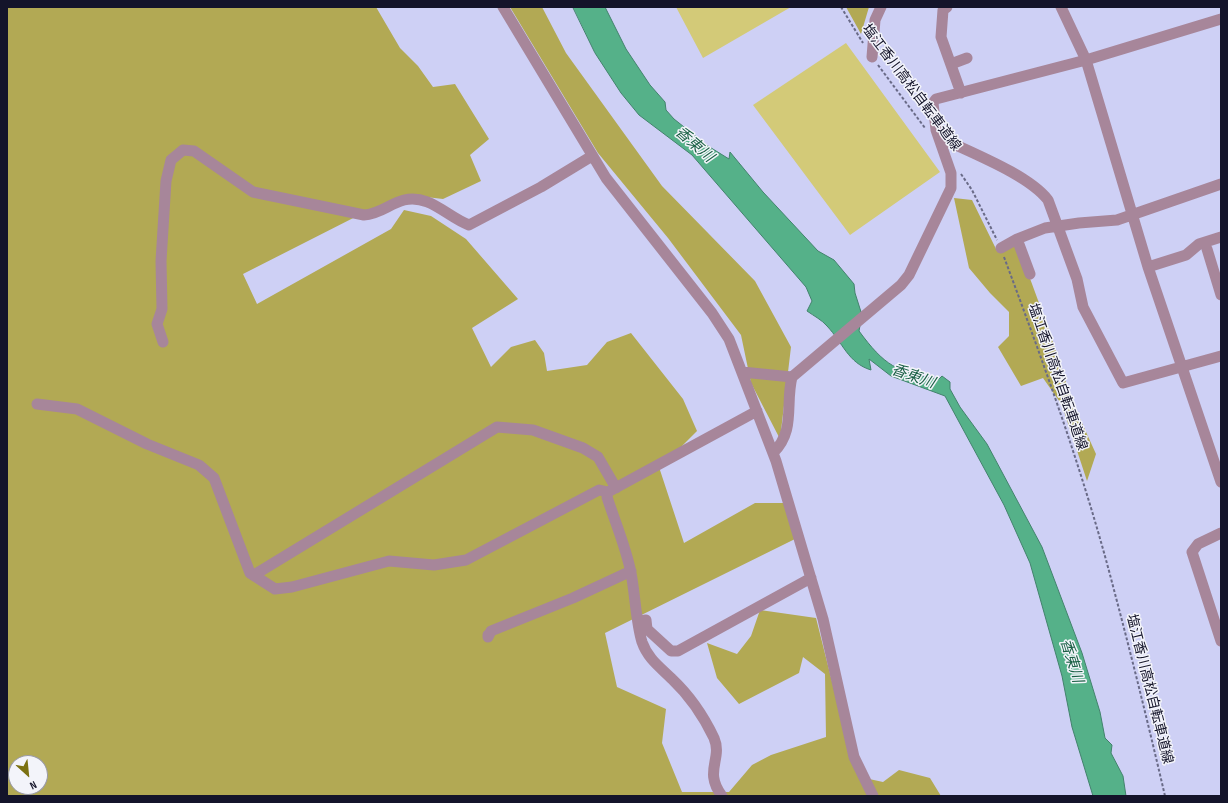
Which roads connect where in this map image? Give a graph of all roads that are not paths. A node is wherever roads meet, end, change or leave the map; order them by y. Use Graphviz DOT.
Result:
graph roads {
  1 [pos="503,7"];
  2 [pos="880,7"];
  3 [pos="1061,7"];
  4 [pos="942,10"];
  5 [pos="1221,19"];
  6 [pos="872,57"];
  7 [pos="967,58"];
  8 [pos="1086,60"];
  9 [pos="951,64"];
  10 [pos="961,93"];
  11 [pos="939,137"];
  12 [pos="592,156"];
  13 [pos="1221,184"];
  14 [pos="1132,213"];
  15 [pos="1058,227"];
  16 [pos="1221,237"];
  17 [pos="1018,240"];
  18 [pos="1001,248"];
  19 [pos="1207,249"];
  20 [pos="1148,267"];
  21 [pos="1030,274"];
  22 [pos="1218,297"];
  23 [pos="163,342"];
  24 [pos="1221,356"];
  25 [pos="1183,368"];
  26 [pos="742,372"];
  27 [pos="792,377"];
  28 [pos="37,404"];
  29 [pos="757,411"];
  30 [pos="773,454"];
  31 [pos="1221,482"];
  32 [pos="612,490"];
  33 [pos="1221,534"];
  34 [pos="631,571"];
  35 [pos="254,575"];
  36 [pos="811,578"];
  37 [pos="639,621"];
  38 [pos="488,636"];
  39 [pos="1221,641"];
  40 [pos="722,796"];
  41 [pos="873,796"];
  1 -- 12 [label="street"];
  2 -- 6 [label="street"];
  3 -- 8 [label="street"];
  4 -- 9 [label="street"];
  5 -- 8 [label="street"];
  7 -- 9 [label="street"];
  8 -- 10 [label="street"];
  8 -- 14 [label="street"];
  9 -- 10 [label="street"];
  10 -- 11 [label="street"];
  11 -- 15 [label="street"];
  11 -- 27 [label="street"];
  12 -- 23 [label="street"];
  12 -- 26 [label="street"];
  13 -- 14 [label="street"];
  14 -- 15 [label="street"];
  14 -- 20 [label="street"];
  15 -- 17 [label="street"];
  15 -- 25 [label="street"];
  16 -- 20 [label="street"];
  17 -- 18 [label="street"];
  17 -- 21 [label="street"];
  19 -- 22 [label="street"];
  20 -- 25 [label="street"];
  24 -- 25 [label="street"];
  25 -- 31 [label="street"];
  26 -- 27 [label="street"];
  26 -- 29 [label="street"];
  27 -- 30 [label="street"];
  28 -- 35 [label="street"];
  29 -- 30 [label="street"];
  29 -- 32 [label="street"];
  30 -- 36 [label="street"];
  32 -- 34 [label="street"];
  32 -- 35 [label="street"];
  32 -- 35 [label="street"];
  33 -- 39 [label="street"];
  34 -- 37 [label="street"];
  34 -- 38 [label="street"];
  36 -- 37 [label="street"];
  36 -- 41 [label="street"];
  37 -- 40 [label="street"];
}
